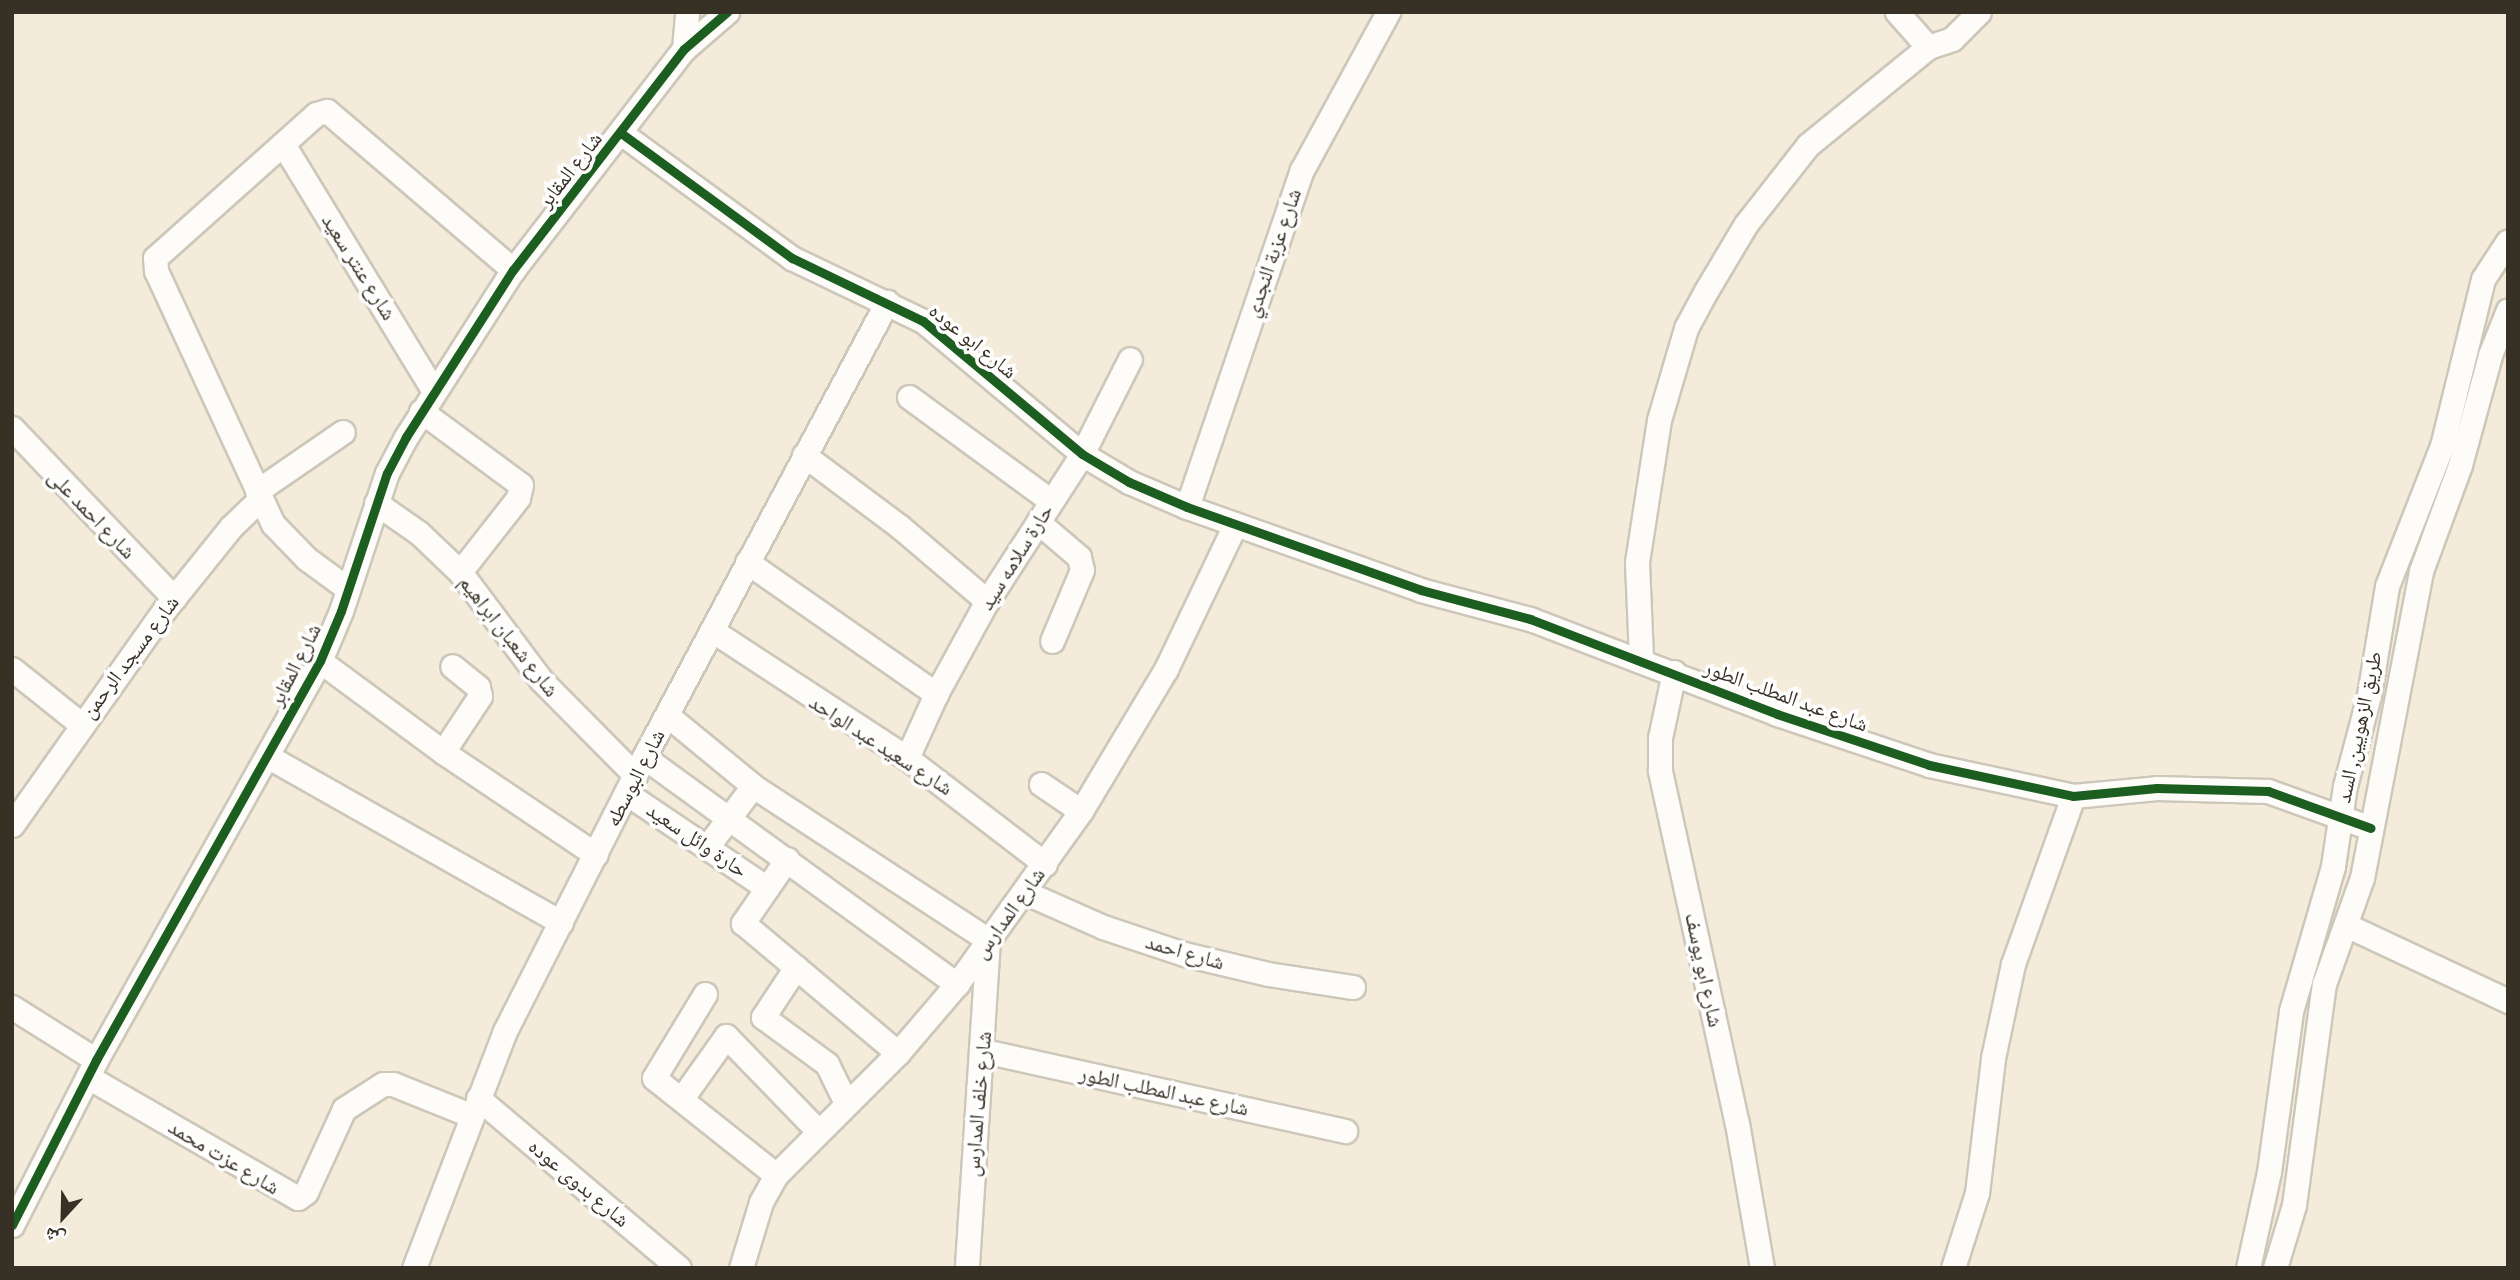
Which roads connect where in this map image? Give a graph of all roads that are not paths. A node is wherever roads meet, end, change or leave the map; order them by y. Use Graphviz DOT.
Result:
graph roads {
  1 [pos="687,12"];
  2 [pos="727,12"];
  3 [pos="1388,12"];
  4 [pos="1897,12"];
  5 [pos="1979,12"];
  6 [pos="1928,47"];
  7 [pos="684,49"];
  8 [pos="621,133"];
  9 [pos="283,145"];
  10 [pos="2508,241"];
  11 [pos="513,270"];
  12 [pos="887,302"];
  13 [pos="2507,317"];
  14 [pos="1130,359"];
  15 [pos="434,390"];
  16 [pos="909,397"];
  17 [pos="421,411"];
  18 [pos="12,428"];
  19 [pos="343,432"];
  20 [pos="1082,454"];
  21 [pos="804,455"];
  22 [pos="258,495"];
  23 [pos="1051,500"];
  24 [pos="376,503"];
  25 [pos="1187,506"];
  26 [pos="1038,522"];
  27 [pos="1235,525"];
  28 [pos="747,562"];
  29 [pos="460,572"];
  30 [pos="348,589"];
  31 [pos="174,598"];
  32 [pos="987,601"];
  33 [pos="713,631"];
  34 [pos="1052,641"];
  35 [pos="1641,658"];
  36 [pos="320,661"];
  37 [pos="452,666"];
  38 [pos="12,669"];
  39 [pos="1674,672"];
  40 [pos="936,694"];
  41 [pos="667,715"];
  42 [pos="81,724"];
  43 [pos="443,752"];
  44 [pos="267,757"];
  45 [pos="907,758"];
  46 [pos="635,775"];
  47 [pos="1041,784"];
  48 [pos="753,786"];
  49 [pos="2073,796"];
  50 [pos="1081,811"];
  51 [pos="2340,816"];
  52 [pos="728,820"];
  53 [pos="12,824"];
  54 [pos="2371,828"];
  55 [pos="707,847"];
  56 [pos="596,855"];
  57 [pos="787,859"];
  58 [pos="1045,864"];
  59 [pos="767,888"];
  60 [pos="1024,892"];
  61 [pos="561,922"];
  62 [pos="2346,925"];
  63 [pos="988,940"];
  64 [pos="796,967"];
  65 [pos="957,984"];
  66 [pos="1353,987"];
  67 [pos="705,994"];
  68 [pos="2508,1001"];
  69 [pos="12,1007"];
  70 [pos="984,1051"];
  71 [pos="898,1053"];
  72 [pos="92,1068"];
  73 [pos="682,1098"];
  74 [pos="846,1103"];
  75 [pos="474,1106"];
  76 [pos="817,1130"];
  77 [pos="1345,1131"];
  78 [pos="776,1175"];
  79 [pos="18,1199"];
  80 [pos="12,1225"];
  81 [pos="414,1268"];
  82 [pos="679,1268"];
  83 [pos="741,1268"];
  84 [pos="967,1268"];
  85 [pos="1762,1268"];
  86 [pos="1953,1268"];
  87 [pos="2248,1268"];
  88 [pos="2274,1268"];
  1 -- 7 [label="street"];
  2 -- 7 [label="street, شارع المقابر"];
  3 -- 25 [label="street, شارع عزبة النجدي"];
  4 -- 6 [label="street"];
  5 -- 6 [label="street"];
  6 -- 35 [label="street"];
  7 -- 8 [label="street, شارع المقابر"];
  8 -- 11 [label="street, شارع المقابر"];
  8 -- 12 [label="street, شارع ابو عوده"];
  9 -- 11 [label="street"];
  9 -- 15 [label="street, شارع عنتر سعيد"];
  9 -- 22 [label="street"];
  10 -- 51 [label="street, طريق الزهويين, السد"];
  11 -- 15 [label="street, شارع المقابر"];
  12 -- 20 [label="street, شارع ابو عوده"];
  12 -- 21 [label="street, شارع البوسطه"];
  13 -- 54 [label="street, طريق الزهويين, السد"];
  14 -- 20 [label="street, حارة سلامه سيد"];
  15 -- 17 [label="street, شارع المقابر"];
  16 -- 23 [label="street"];
  17 -- 24 [label="street, شارع المقابر"];
  17 -- 29 [label="street"];
  18 -- 31 [label="street, شارع احمد على"];
  19 -- 22 [label="street"];
  20 -- 23 [label="street, حارة سلامه سيد"];
  20 -- 25 [label="street, شارع ابو عوده"];
  21 -- 28 [label="street, شارع البوسطه"];
  21 -- 32 [label="street"];
  22 -- 30 [label="street"];
  22 -- 31 [label="street, شارع مسجد الرحمن"];
  23 -- 26 [label="street, حارة سلامه سيد"];
  24 -- 29 [label="street, شارع شعبان ابراهيم"];
  24 -- 30 [label="street, شارع المقابر"];
  25 -- 27 [label="street, شارع ابو عوده"];
  26 -- 32 [label="street, حارة سلامه سيد"];
  26 -- 34 [label="street"];
  27 -- 35 [label="street, شارع عبد المطلب الطور"];
  27 -- 50 [label="street, شارع المدارس"];
  28 -- 33 [label="street, شارع البوسطه"];
  28 -- 40 [label="street"];
  29 -- 46 [label="street, شارع شعبان ابراهيم"];
  30 -- 36 [label="street, شارع المقابر"];
  31 -- 42 [label="street, شارع مسجد الرحمن"];
  32 -- 40 [label="street, حارة سلامه سيد"];
  33 -- 41 [label="street, شارع البوسطه"];
  33 -- 45 [label="street, شارع سعيد عبد الواحد"];
  35 -- 39 [label="street, شارع عبد المطلب الطور"];
  36 -- 43 [label="street"];
  36 -- 44 [label="street, شارع المقابر"];
  37 -- 43 [label="street"];
  38 -- 42 [label="street"];
  39 -- 49 [label="street, شارع عبد المطلب الطور"];
  39 -- 85 [label="street, شارع ابو يوسف"];
  40 -- 45 [label="street, حارة سلامه سيد"];
  41 -- 46 [label="street, شارع البوسطه"];
  41 -- 48 [label="street"];
  42 -- 53 [label="street, شارع مسجد الرحمن"];
  43 -- 56 [label="street"];
  44 -- 61 [label="street"];
  44 -- 72 [label="street, شارع المقابر"];
  45 -- 58 [label="street, شارع سعيد عبد الواحد"];
  46 -- 52 [label="street"];
  46 -- 55 [label="street, حارة وائل سعيد"];
  46 -- 56 [label="street, شارع البوسطه"];
  47 -- 50 [label="street"];
  48 -- 52 [label="street"];
  48 -- 63 [label="street"];
  49 -- 51 [label="street, شارع عبد المطلب الطور"];
  49 -- 86 [label="street"];
  50 -- 58 [label="street, شارع المدارس"];
  51 -- 54 [label="street, شارع عبد المطلب الطور"];
  51 -- 87 [label="street, طريق الزهويين, السد"];
  52 -- 55 [label="street"];
  52 -- 57 [label="street"];
  54 -- 62 [label="street, طريق الزهويين, السد"];
  55 -- 59 [label="street, حارة وائل سعيد"];
  56 -- 61 [label="street, شارع البوسطه"];
  57 -- 59 [label="street"];
  57 -- 65 [label="street"];
  58 -- 60 [label="street, شارع المدارس"];
  59 -- 64 [label="street"];
  60 -- 63 [label="street, شارع المدارس"];
  60 -- 66 [label="street, شارع احمد"];
  61 -- 75 [label="street, شارع البوسطه"];
  62 -- 68 [label="street"];
  62 -- 88 [label="street, طريق الزهويين, السد"];
  63 -- 65 [label="street, شارع المدارس"];
  63 -- 70 [label="street, شارع خلف المدارس"];
  64 -- 71 [label="street"];
  64 -- 74 [label="street"];
  65 -- 71 [label="street, شارع المدارس"];
  67 -- 73 [label="street"];
  69 -- 72 [label="street"];
  70 -- 77 [label="street, شارع عبد المطلب الطور"];
  70 -- 84 [label="street, شارع خلف المدارس"];
  71 -- 74 [label="street, شارع المدارس"];
  72 -- 75 [label="street, شارع عزت محمد"];
  72 -- 79 [label="street, شارع المقابر"];
  73 -- 76 [label="street"];
  73 -- 78 [label="street"];
  74 -- 76 [label="street, شارع المدارس"];
  75 -- 81 [label="street, شارع البوسطه"];
  75 -- 82 [label="street, شارع بدوى عوده"];
  76 -- 78 [label="street, شارع المدارس"];
  78 -- 83 [label="street, شارع المدارس"];
  79 -- 80 [label="street, شارع المقابر"];
}
